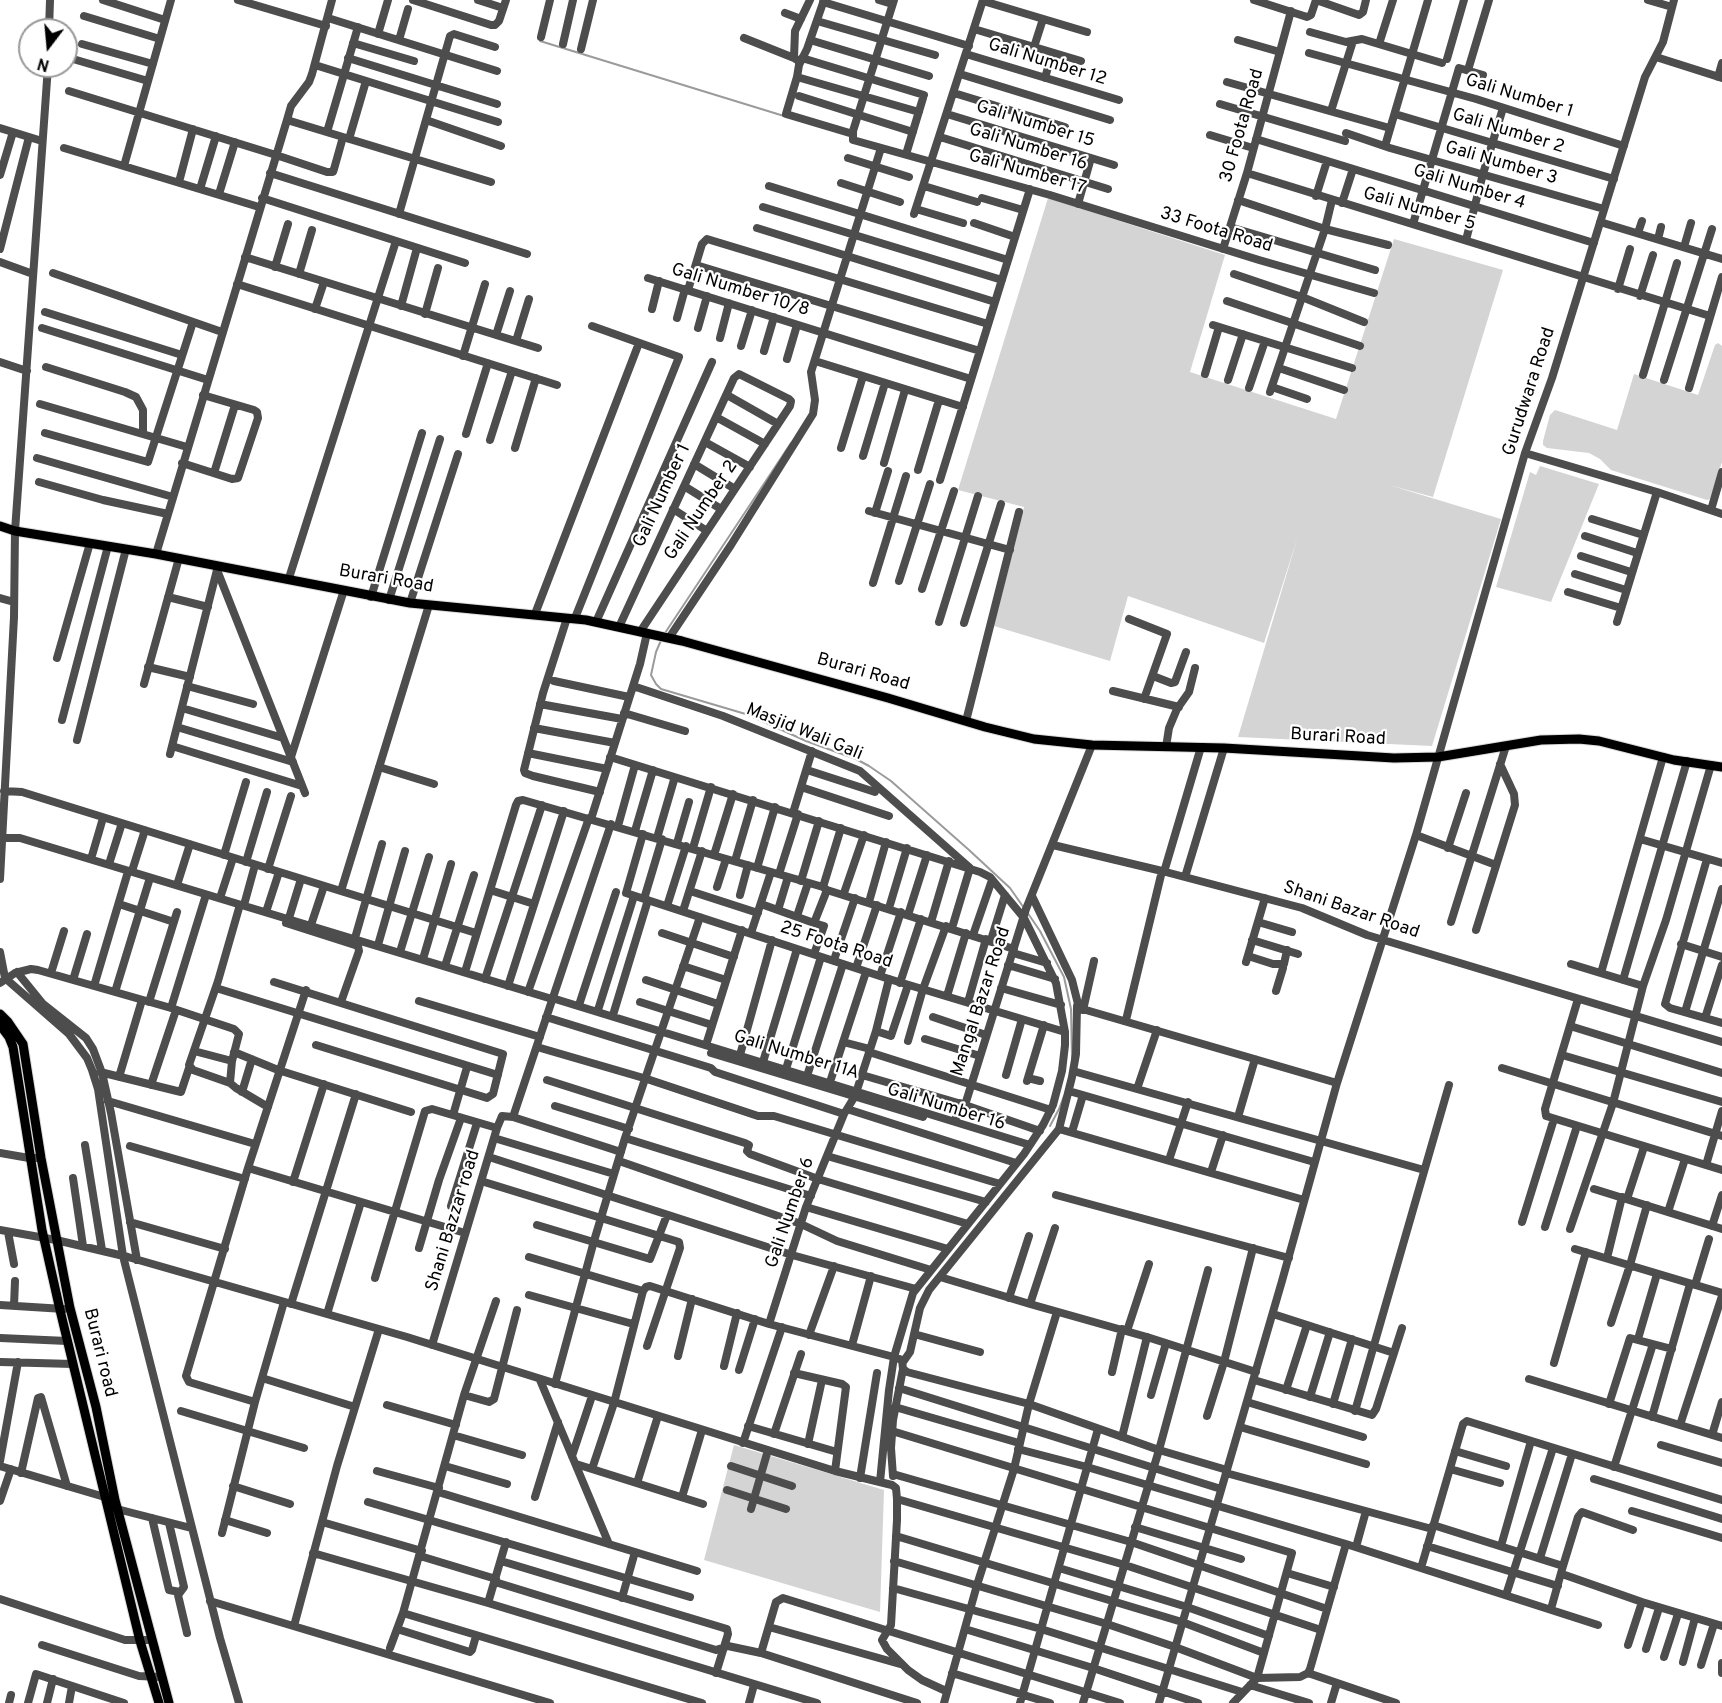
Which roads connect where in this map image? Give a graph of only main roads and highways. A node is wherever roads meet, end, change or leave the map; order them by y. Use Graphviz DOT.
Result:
graph roads {
  1 [pos="0,526"];
  2 [pos="1722,767"];
  3 [pos="0,1014"];
  4 [pos="0,1025"];
  5 [pos="65,1309"];
  6 [pos="157,1677"];
  7 [pos="159,1703"];
  8 [pos="169,1703"];
  1 -- 2 [label="main road, Burari Road"];
  3 -- 5 [label="main road, Burari road"];
  4 -- 5 [label="main road, Burari road"];
  5 -- 6 [label="main road, Burari road"];
  5 -- 6 [label="main road, Burari road"];
  6 -- 7 [label="main road, Burari road"];
  6 -- 8 [label="main road, Burari road"];
}
